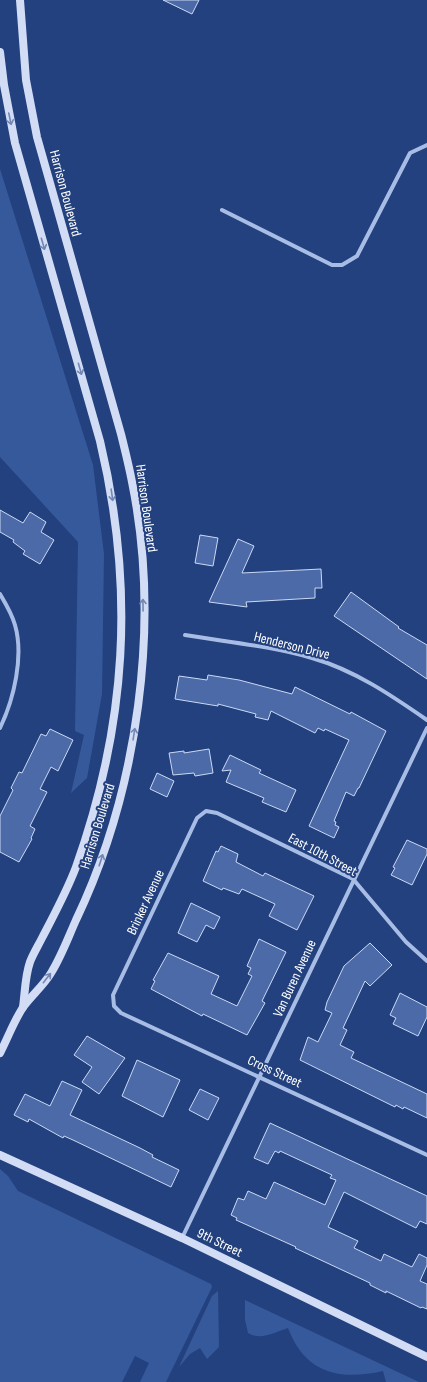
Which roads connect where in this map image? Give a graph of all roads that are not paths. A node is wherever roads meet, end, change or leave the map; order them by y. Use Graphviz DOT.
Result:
graph roads {
  1 [pos="20,0"];
  2 [pos="0,52"];
  3 [pos="427,145"];
  4 [pos="222,210"];
  5 [pos="0,594"];
  6 [pos="185,635"];
  7 [pos="427,720"];
  8 [pos="0,728"];
  9 [pos="427,728"];
  10 [pos="206,812"];
  11 [pos="353,879"];
  12 [pos="427,961"];
  13 [pos="114,1006"];
  14 [pos="22,1008"];
  15 [pos="0,1053"];
  16 [pos="260,1076"];
  17 [pos="0,1155"];
  18 [pos="427,1155"];
  19 [pos="182,1238"];
  20 [pos="427,1357"];
  14 -- 1 [label="main road, Harrison Boulevard, one-way"];
  2 -- 14 [label="main road, Harrison Boulevard, one-way"];
  3 -- 4 [label="street"];
  5 -- 8 [label="street"];
  6 -- 7 [label="street, Henderson Drive"];
  9 -- 11 [label="street, Van Buren Avenue"];
  10 -- 11 [label="street, East 10th Street"];
  10 -- 13 [label="street, Brinker Avenue"];
  11 -- 12 [label="street, East 10th Street"];
  11 -- 16 [label="street, Van Buren Avenue"];
  13 -- 16 [label="street, Cross Street"];
  14 -- 15 [label="main road, Harrison Boulevard"];
  16 -- 18 [label="street, Cross Street"];
  16 -- 19 [label="street, Van Buren Avenue"];
  17 -- 19 [label="main road, 9th Street"];
  19 -- 20 [label="main road, 9th Street"];
}
